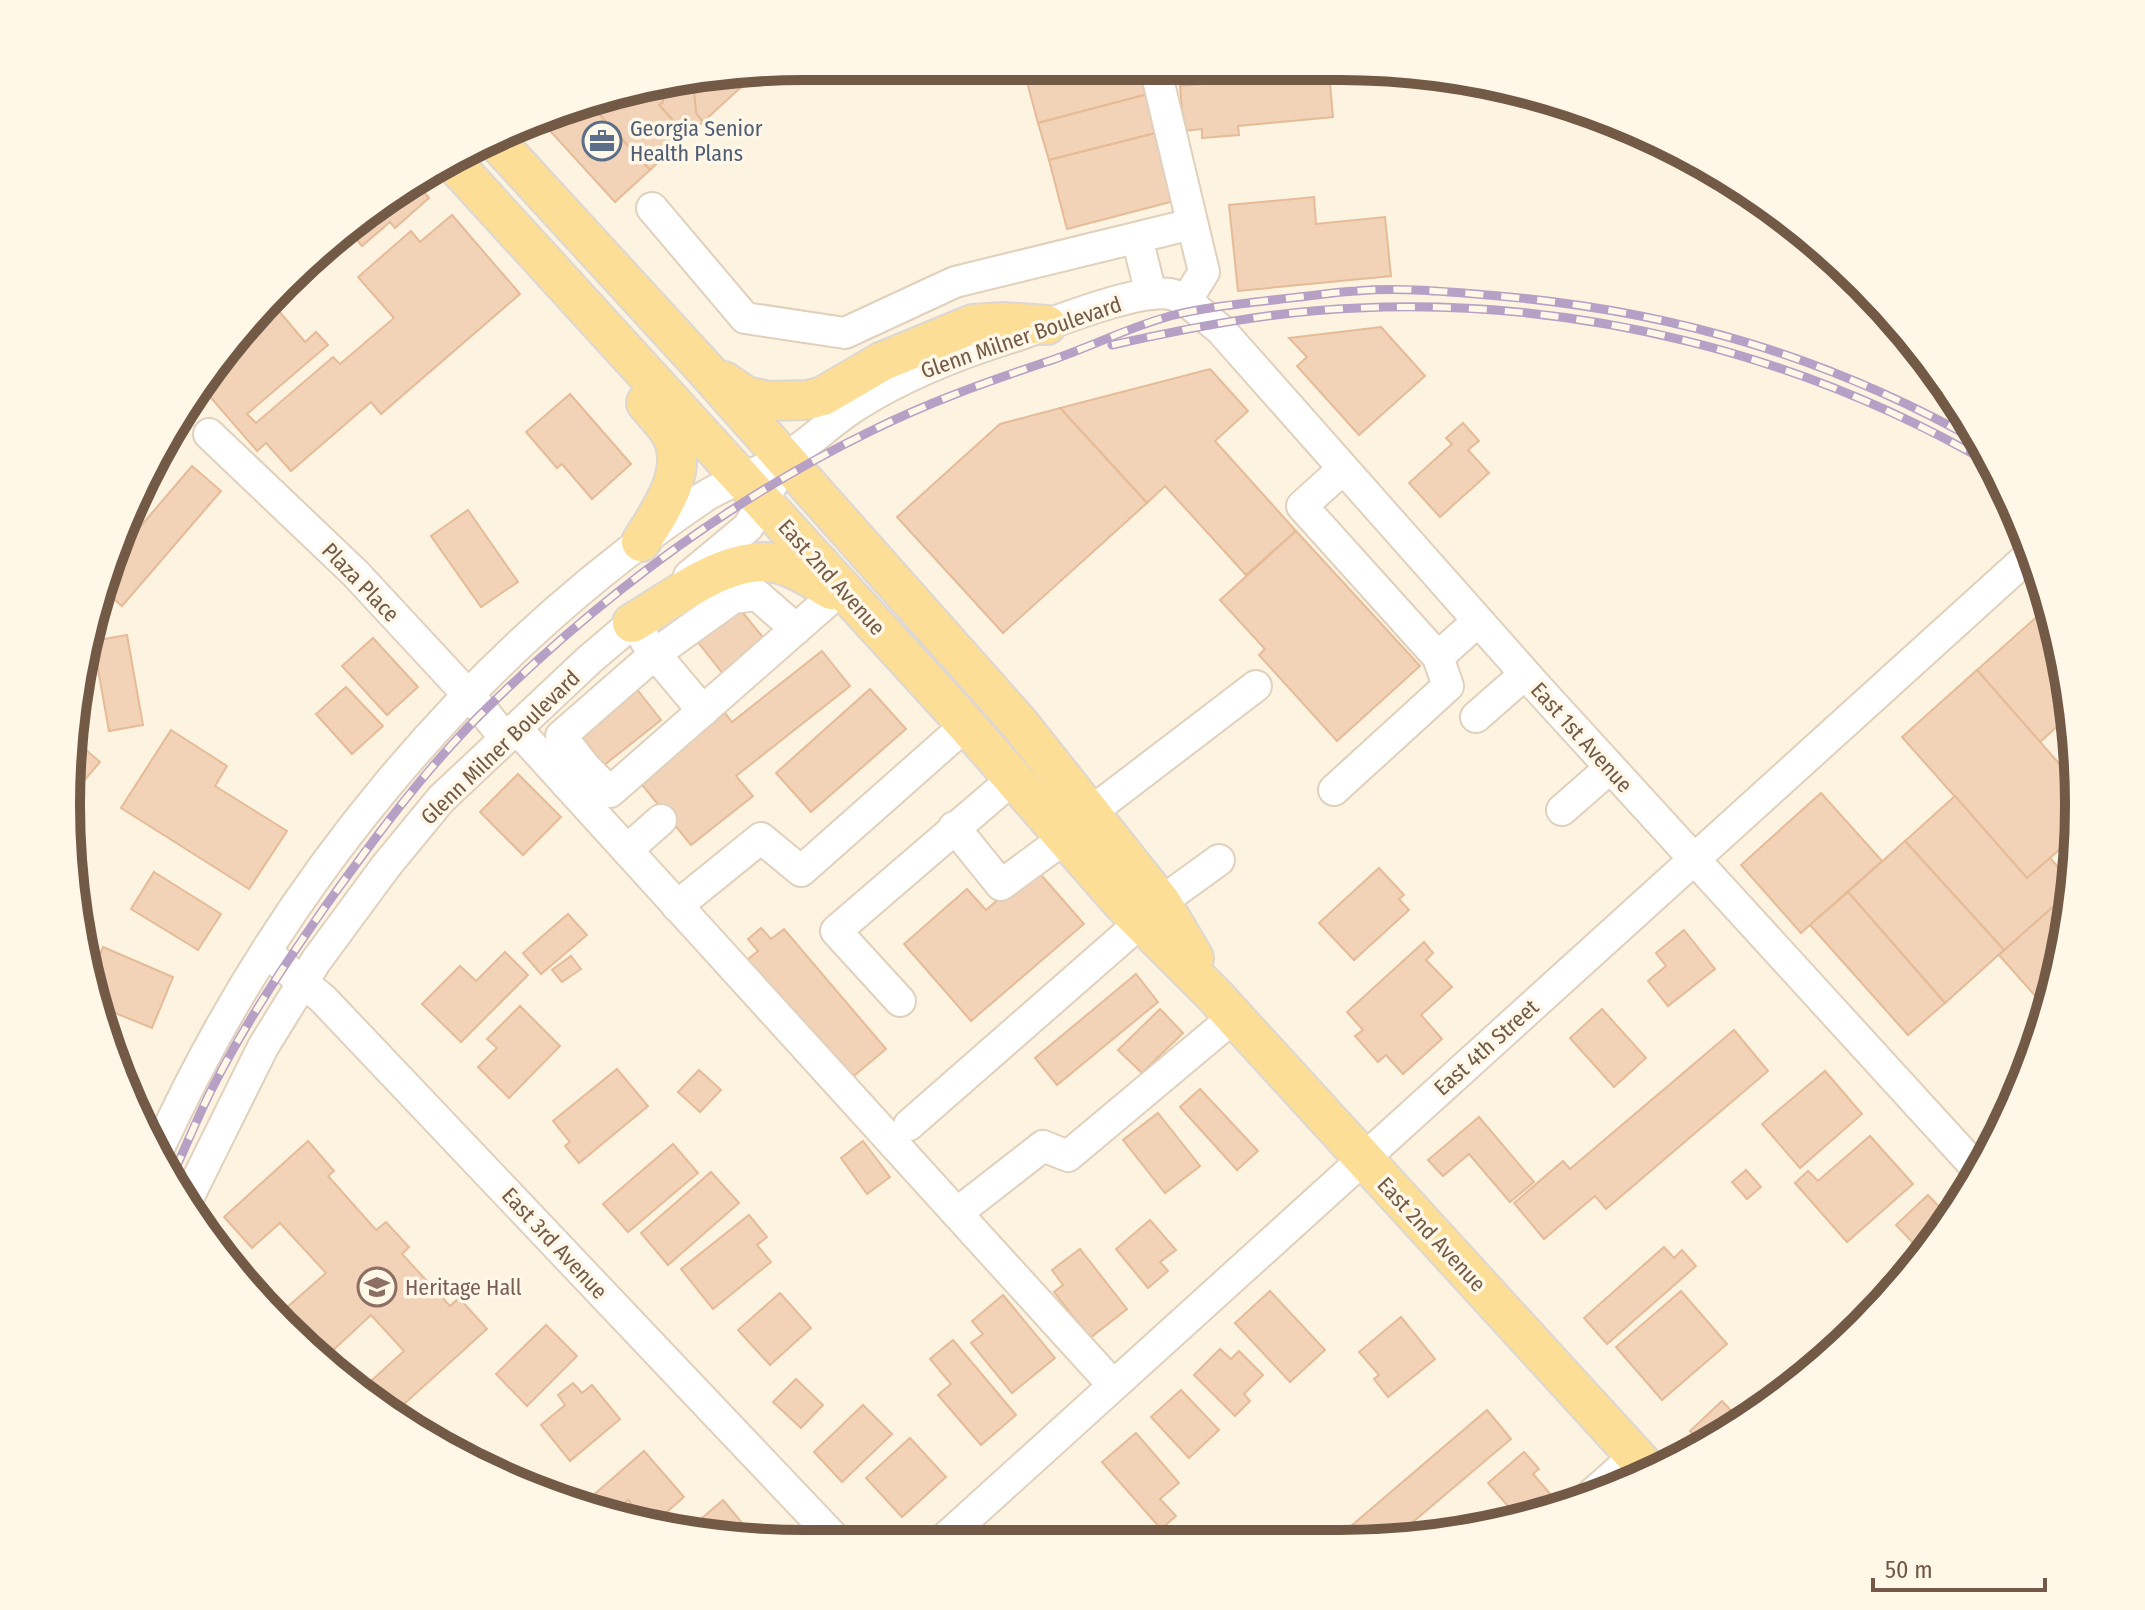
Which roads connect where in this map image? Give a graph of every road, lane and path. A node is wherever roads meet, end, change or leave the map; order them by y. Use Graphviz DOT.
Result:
graph roads {
  1 [pos="1158,80"];
  2 [pos="501,147"];
  3 [pos="459,168"];
  4 [pos="652,208"];
  5 [pos="1192,224"];
  6 [pos="1137,238"];
  7 [pos="1151,294"];
  8 [pos="1186,301"];
  9 [pos="600,324"];
  10 [pos="1047,325"];
  11 [pos="704,368"];
  12 [pos="209,434"];
  13 [pos="784,459"];
  14 [pos="1343,469"];
  15 [pos="753,490"];
  16 [pos="641,542"];
  17 [pos="2023,561"];
  18 [pos="846,599"];
  19 [pos="1478,621"];
  20 [pos="632,623"];
  21 [pos="796,629"];
  22 [pos="655,654"];
  23 [pos="1438,657"];
  24 [pos="1525,674"];
  25 [pos="1256,686"];
  26 [pos="468,696"];
  27 [pos="703,711"];
  28 [pos="1476,717"];
  29 [pos="966,725"];
  30 [pos="510,733"];
  31 [pos="1610,768"];
  32 [pos="575,775"];
  33 [pos="1014,778"];
  34 [pos="1334,790"];
  35 [pos="1562,810"];
  36 [pos="661,820"];
  37 [pos="1078,825"];
  38 [pos="954,827"];
  39 [pos="627,850"];
  40 [pos="1219,860"];
  41 [pos="1695,861"];
  42 [pos="677,906"];
  43 [pos="1151,912"];
  44 [pos="266,952"];
  45 [pos="303,982"];
  46 [pos="900,1001"];
  47 [pos="1225,1006"];
  48 [pos="909,1125"];
  49 [pos="163,1140"];
  50 [pos="1361,1159"];
  51 [pos="1971,1162"];
  52 [pos="191,1191"];
  53 [pos="957,1213"];
  54 [pos="1113,1385"];
  55 [pos="1642,1464"];
  56 [pos="827,1530"];
  57 [pos="954,1530"];
  1 -- 5 [label="street"];
  2 -- 11 [label="main road, East 2nd Avenue"];
  3 -- 9 [label="main road, East 2nd Avenue"];
  4 -- 6 [label="street"];
  5 -- 6 [label="street"];
  5 -- 8 [label="street"];
  6 -- 7 [label="street"];
  7 -- 8 [label="street, Glenn Milner Boulevard"];
  7 -- 10 [label="street, Glenn Milner Boulevard"];
  8 -- 14 [label="street, East 1st Avenue"];
  9 -- 15 [label="main road, East 2nd Avenue"];
  9 -- 16 [label="main road"];
  10 -- 11 [label="main road"];
  10 -- 13 [label="street, Glenn Milner Boulevard"];
  11 -- 13 [label="main road, East 2nd Avenue"];
  12 -- 26 [label="street, Plaza Place"];
  13 -- 15 [label="street, Glenn Milner Boulevard"];
  13 -- 37 [label="main road, East 2nd Avenue"];
  14 -- 19 [label="street, East 1st Avenue"];
  14 -- 23 [label="street"];
  15 -- 16 [label="street"];
  15 -- 18 [label="main road, East 2nd Avenue"];
  15 -- 20 [label="street, Glenn Milner Boulevard"];
  16 -- 26 [label="street"];
  17 -- 41 [label="street, East 4th Street"];
  18 -- 20 [label="main road"];
  18 -- 21 [label="street"];
  18 -- 29 [label="main road, East 2nd Avenue"];
  19 -- 23 [label="street"];
  19 -- 24 [label="street, East 1st Avenue"];
  20 -- 22 [label="street"];
  20 -- 30 [label="street, Glenn Milner Boulevard"];
  21 -- 22 [label="street"];
  21 -- 27 [label="street"];
  22 -- 27 [label="street"];
  22 -- 32 [label="street"];
  23 -- 34 [label="street"];
  24 -- 28 [label="street"];
  24 -- 31 [label="street, East 1st Avenue"];
  25 -- 37 [label="street"];
  26 -- 30 [label="street, Plaza Place"];
  26 -- 44 [label="street"];
  27 -- 32 [label="street"];
  29 -- 33 [label="main road, East 2nd Avenue"];
  29 -- 42 [label="street"];
  30 -- 32 [label="street, Plaza Place"];
  30 -- 45 [label="street, Glenn Milner Boulevard"];
  31 -- 35 [label="street"];
  31 -- 41 [label="street, East 1st Avenue"];
  32 -- 39 [label="street"];
  33 -- 37 [label="main road, East 2nd Avenue"];
  33 -- 38 [label="street"];
  36 -- 39 [label="street"];
  37 -- 38 [label="street"];
  37 -- 43 [label="main road, East 2nd Avenue"];
  38 -- 46 [label="street"];
  39 -- 42 [label="street"];
  40 -- 43 [label="street"];
  41 -- 50 [label="street, East 4th Street"];
  41 -- 51 [label="street, East 1st Avenue"];
  42 -- 53 [label="street"];
  43 -- 47 [label="main road, East 2nd Avenue"];
  43 -- 48 [label="street"];
  44 -- 45 [label="street, East 3rd Avenue"];
  44 -- 49 [label="street"];
  45 -- 52 [label="street, Glenn Milner Boulevard"];
  45 -- 56 [label="street, East 3rd Avenue"];
  47 -- 50 [label="main road, East 2nd Avenue"];
  47 -- 53 [label="street"];
  50 -- 54 [label="street, East 4th Street"];
  50 -- 55 [label="main road, East 2nd Avenue"];
  53 -- 54 [label="street"];
  54 -- 57 [label="street, East 4th Street"];
}
